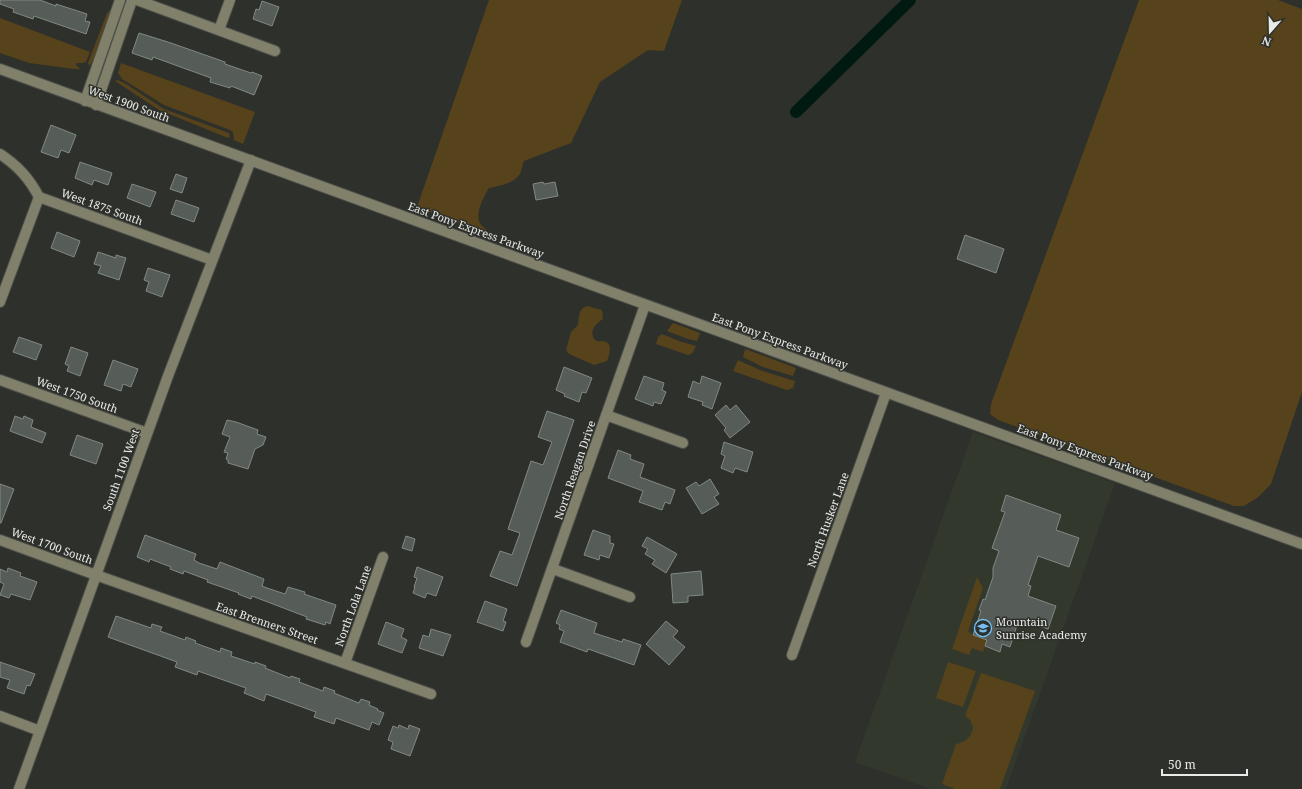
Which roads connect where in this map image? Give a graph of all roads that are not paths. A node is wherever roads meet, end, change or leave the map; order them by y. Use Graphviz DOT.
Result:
graph roads {
  1 [pos="120,0"];
  2 [pos="132,0"];
  3 [pos="137,0"];
  4 [pos="230,0"];
  5 [pos="219,30"];
  6 [pos="275,51"];
  7 [pos="0,69"];
  8 [pos="85,100"];
  9 [pos="96,105"];
  10 [pos="0,154"];
  11 [pos="251,160"];
  12 [pos="39,197"];
  13 [pos="212,260"];
  14 [pos="0,302"];
  15 [pos="645,305"];
  16 [pos="0,380"];
  17 [pos="886,393"];
  18 [pos="606,415"];
  19 [pos="147,433"];
  20 [pos="682,443"];
  21 [pos="0,540"];
  22 [pos="1302,544"];
  23 [pos="383,557"];
  24 [pos="553,569"];
  25 [pos="96,575"];
  26 [pos="630,596"];
  27 [pos="526,642"];
  28 [pos="792,655"];
  29 [pos="345,663"];
  30 [pos="430,694"];
  31 [pos="0,716"];
  32 [pos="40,730"];
  33 [pos="19,789"];
  1 -- 8 [label="street"];
  2 -- 9 [label="street"];
  3 -- 5 [label="street"];
  4 -- 5 [label="street"];
  5 -- 6 [label="street"];
  7 -- 8 [label="street, West 1900 South"];
  8 -- 9 [label="street, West 1900 South"];
  9 -- 11 [label="street, West 1900 South"];
  10 -- 12 [label="street"];
  11 -- 13 [label="street, South 1100 West"];
  11 -- 15 [label="street, East Pony Express Parkway"];
  12 -- 13 [label="street, West 1875 South"];
  12 -- 14 [label="street"];
  13 -- 19 [label="street, South 1100 West"];
  15 -- 17 [label="street, East Pony Express Parkway"];
  15 -- 18 [label="street, North Reagan Drive"];
  16 -- 19 [label="street, West 1750 South"];
  17 -- 22 [label="street, East Pony Express Parkway"];
  17 -- 28 [label="street, North Husker Lane"];
  18 -- 20 [label="street"];
  18 -- 24 [label="street, North Reagan Drive"];
  19 -- 25 [label="street, South 1100 West"];
  21 -- 25 [label="street, West 1700 South"];
  23 -- 29 [label="street, North Lola Lane"];
  24 -- 26 [label="street"];
  24 -- 27 [label="street, North Reagan Drive"];
  25 -- 29 [label="street, East Brenners Street"];
  25 -- 32 [label="street, South 1100 West"];
  29 -- 30 [label="street, East Brenners Street"];
  31 -- 32 [label="street"];
  32 -- 33 [label="street, South 1100 West"];
}
